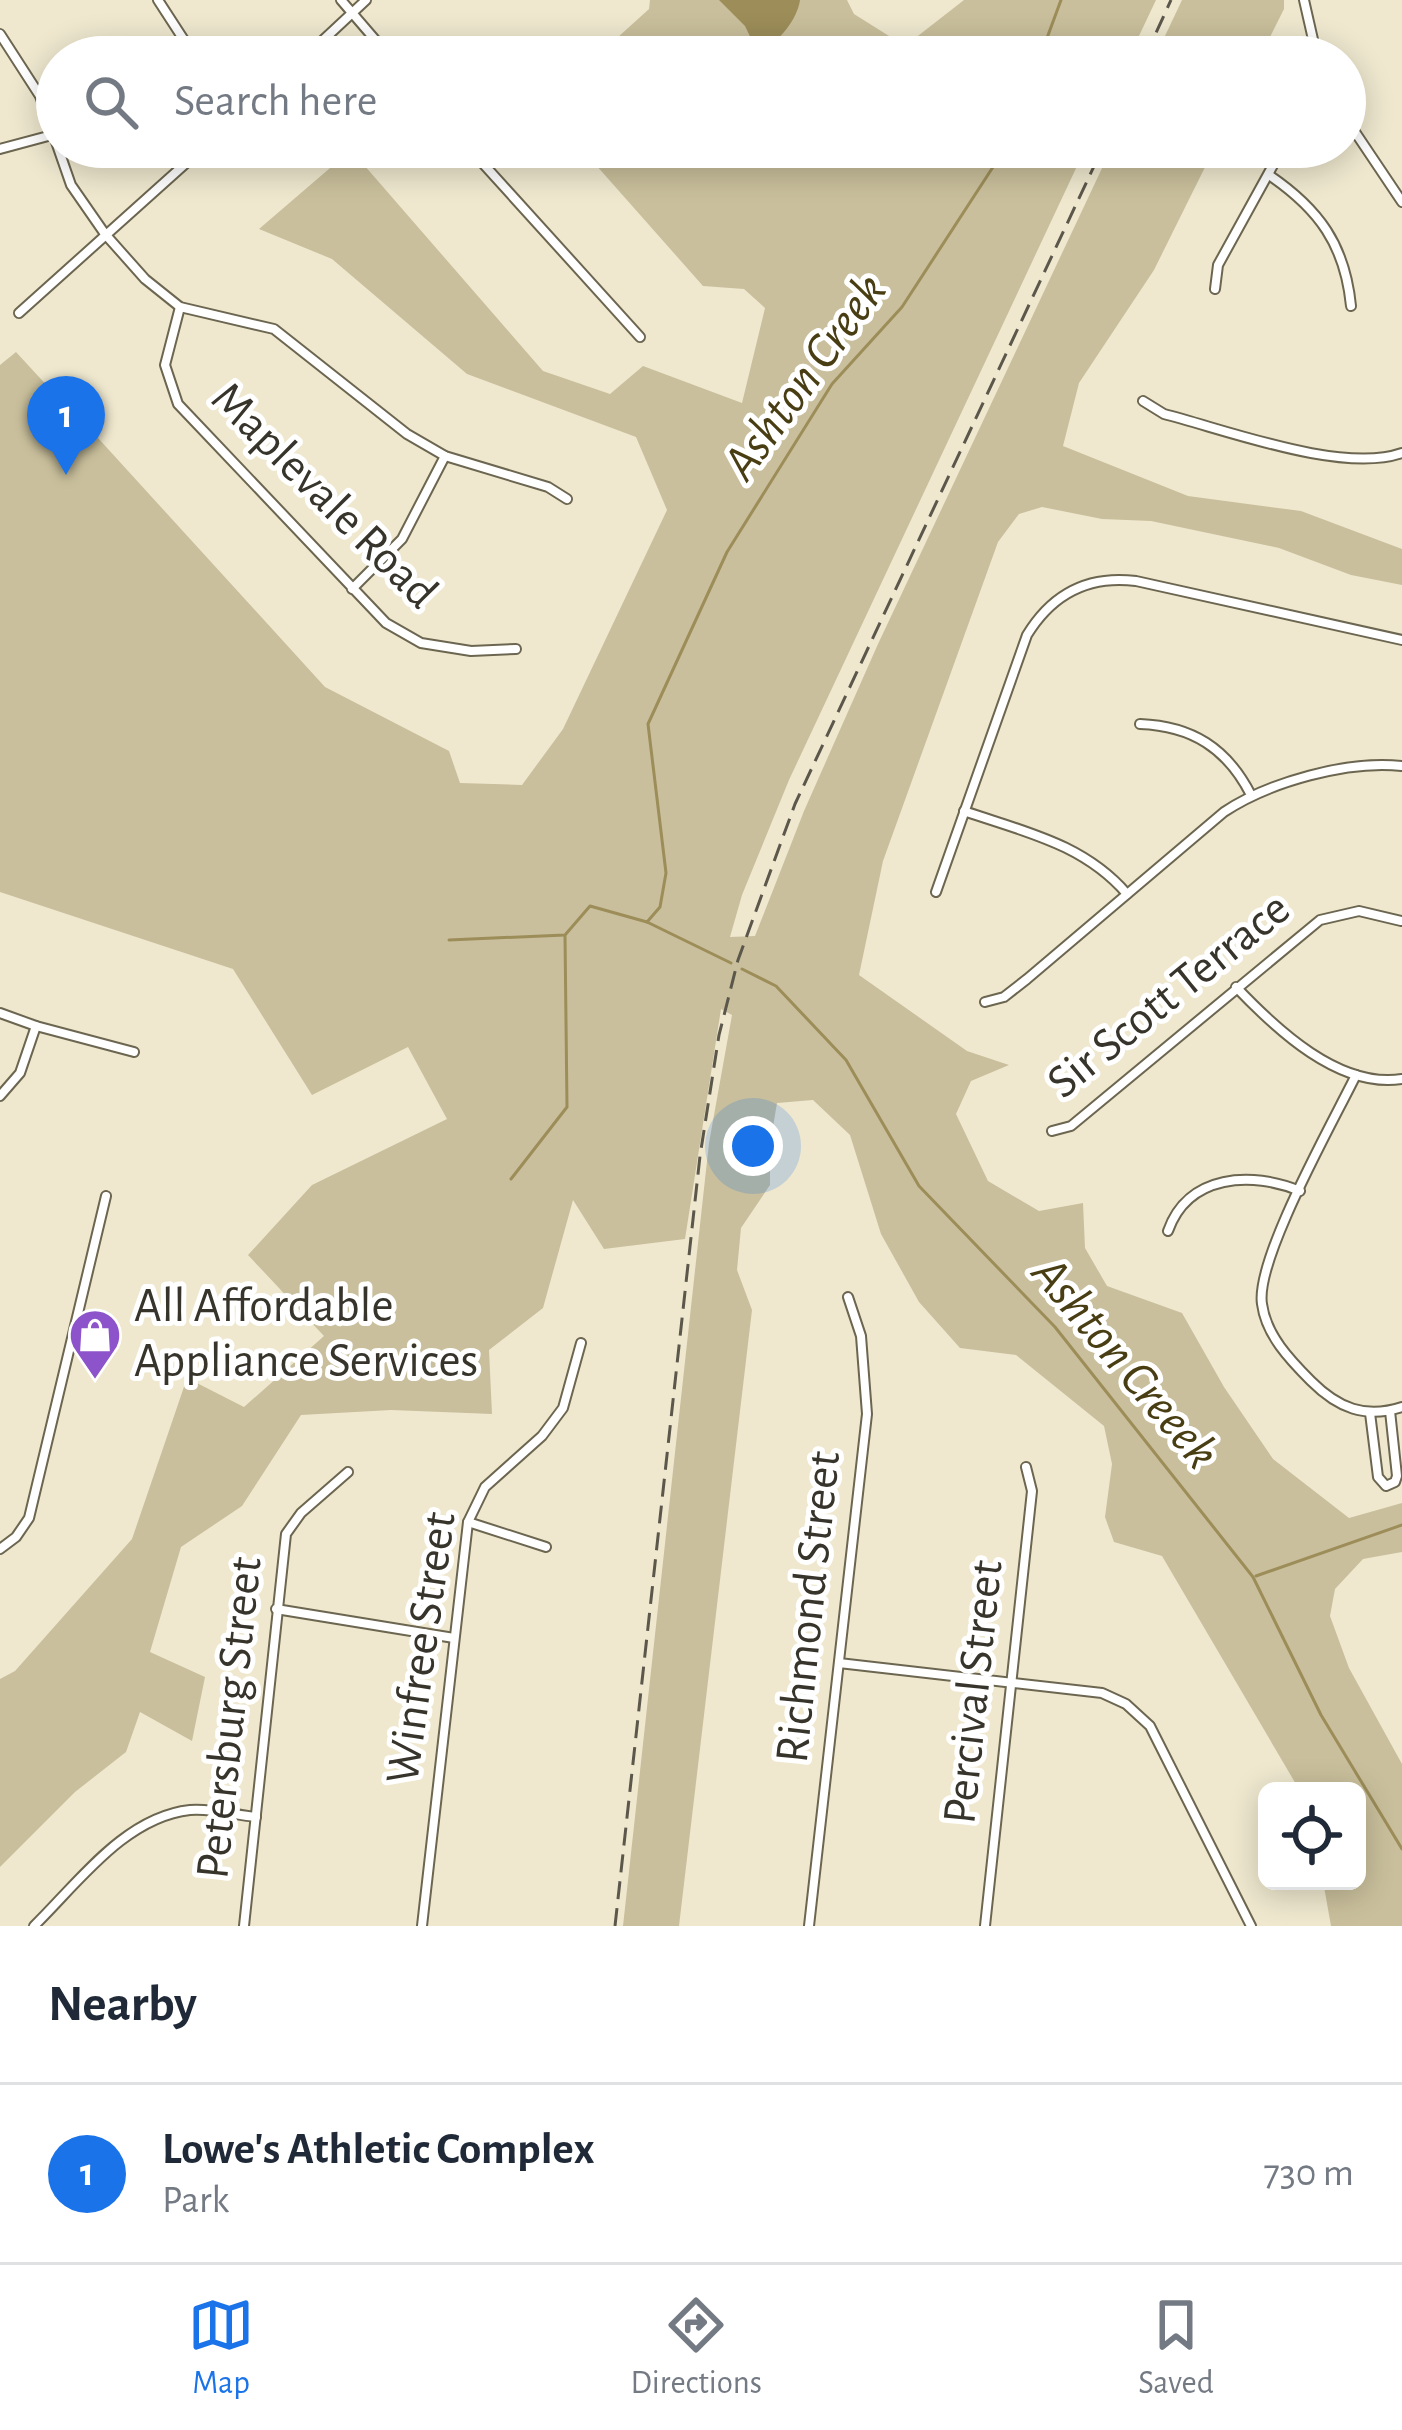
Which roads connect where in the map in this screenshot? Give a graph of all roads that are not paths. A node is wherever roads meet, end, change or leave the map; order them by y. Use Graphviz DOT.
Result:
graph roads {
  1 [pos="158,0"];
  2 [pos="341,0"];
  3 [pos="366,0"];
  4 [pos="1304,0"];
  5 [pos="352,13"];
  6 [pos="0,34"];
  7 [pos="181,36"];
  8 [pos="327,36"];
  9 [pos="372,36"];
  10 [pos="1312,36"];
  11 [pos="36,90"];
  12 [pos="36,139"];
  13 [pos="1366,148"];
  14 [pos="0,149"];
  15 [pos="64,168"];
  16 [pos="180,168"];
  17 [pos="487,168"];
  18 [pos="1272,168"];
  19 [pos="1269,175"];
  20 [pos="1402,202"];
  21 [pos="105,234"];
  22 [pos="1215,289"];
  23 [pos="1352,306"];
  24 [pos="180,307"];
  25 [pos="19,313"];
  26 [pos="640,337"];
  27 [pos="1144,400"];
  28 [pos="1402,453"];
  29 [pos="445,456"];
  30 [pos="567,499"];
  31 [pos="352,589"];
  32 [pos="1402,640"];
  33 [pos="516,650"];
  34 [pos="1140,724"];
  35 [pos="1402,766"];
  36 [pos="1251,795"];
  37 [pos="964,811"];
  38 [pos="936,892"];
  39 [pos="1127,894"];
  40 [pos="1401,921"];
  41 [pos="1235,987"];
  42 [pos="985,1002"];
  43 [pos="0,1012"];
  44 [pos="36,1026"];
  45 [pos="134,1052"];
  46 [pos="1356,1076"];
  47 [pos="1402,1078"];
  48 [pos="0,1096"];
  49 [pos="1052,1132"];
  50 [pos="1300,1191"];
  51 [pos="106,1196"];
  52 [pos="1168,1231"];
  53 [pos="848,1297"];
  54 [pos="581,1343"];
  55 [pos="1402,1407"];
  56 [pos="1390,1411"];
  57 [pos="1370,1413"];
  58 [pos="1026,1467"];
  59 [pos="348,1472"];
  60 [pos="468,1522"];
  61 [pos="546,1547"];
  62 [pos="0,1549"];
  63 [pos="276,1609"];
  64 [pos="454,1638"];
  65 [pos="839,1663"];
  66 [pos="1012,1682"];
  67 [pos="256,1817"];
  68 [pos="34,1926"];
  69 [pos="244,1926"];
  70 [pos="422,1926"];
  71 [pos="809,1926"];
  72 [pos="985,1926"];
  73 [pos="1251,1926"];
  1 -- 7 [label="street"];
  2 -- 5 [label="street"];
  3 -- 5 [label="street"];
  4 -- 10 [label="street"];
  5 -- 8 [label="street"];
  5 -- 9 [label="street"];
  6 -- 11 [label="street"];
  12 -- 14 [label="street"];
  13 -- 20 [label="street"];
  15 -- 21 [label="street"];
  16 -- 21 [label="street"];
  17 -- 26 [label="street"];
  18 -- 19 [label="street"];
  19 -- 22 [label="street"];
  19 -- 23 [label="street"];
  21 -- 24 [label="street"];
  21 -- 25 [label="street"];
  24 -- 29 [label="street"];
  24 -- 31 [label="street, Maplevale Road"];
  27 -- 28 [label="street"];
  29 -- 30 [label="street"];
  29 -- 31 [label="street"];
  31 -- 33 [label="street, Maplevale Road"];
  32 -- 37 [label="street"];
  34 -- 36 [label="street"];
  35 -- 36 [label="street"];
  36 -- 39 [label="street"];
  37 -- 38 [label="street"];
  37 -- 39 [label="street"];
  39 -- 42 [label="street"];
  40 -- 41 [label="street, Sir Scott Terrace"];
  41 -- 46 [label="street"];
  41 -- 49 [label="street, Sir Scott Terrace"];
  43 -- 44 [label="street"];
  44 -- 45 [label="street"];
  44 -- 48 [label="street"];
  46 -- 47 [label="street"];
  46 -- 50 [label="street"];
  50 -- 52 [label="street"];
  50 -- 57 [label="street"];
  51 -- 62 [label="street"];
  53 -- 65 [label="street, Richmond Street"];
  54 -- 60 [label="street, Winfree Street"];
  55 -- 56 [label="street"];
  56 -- 57 [label="street"];
  56 -- 57 [label="street"];
  58 -- 66 [label="street, Percival Street"];
  59 -- 63 [label="street, Petersburg Street"];
  60 -- 61 [label="street"];
  60 -- 64 [label="street, Winfree Street"];
  63 -- 64 [label="street"];
  63 -- 67 [label="street, Petersburg Street"];
  64 -- 70 [label="street, Winfree Street"];
  65 -- 66 [label="street"];
  65 -- 71 [label="street, Richmond Street"];
  66 -- 72 [label="street, Percival Street"];
  66 -- 73 [label="street"];
  67 -- 68 [label="street"];
  67 -- 69 [label="street, Petersburg Street"];
}
